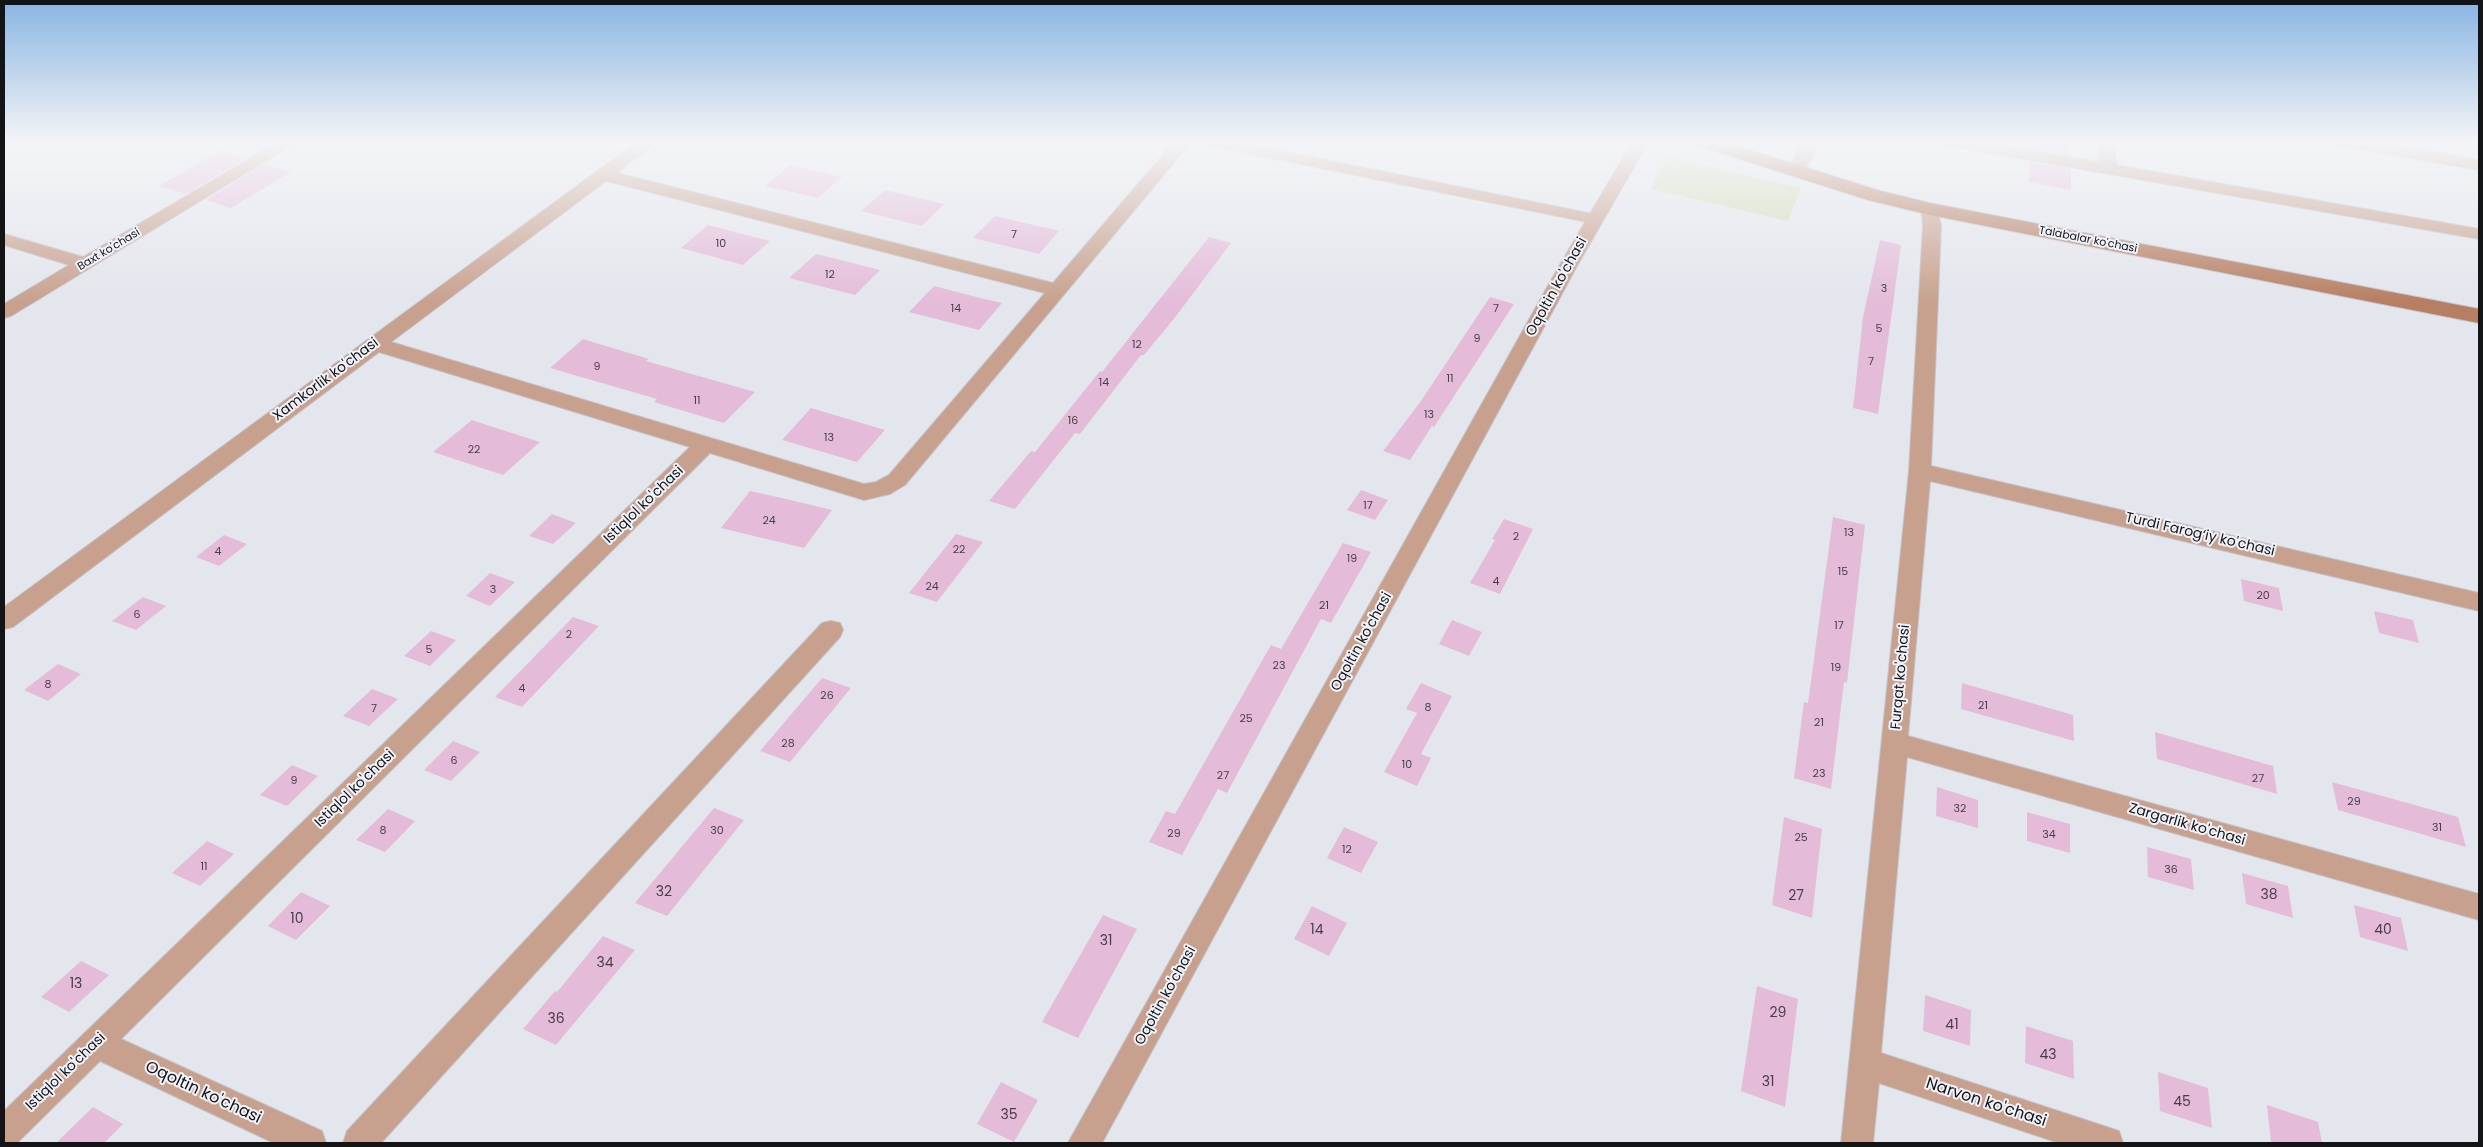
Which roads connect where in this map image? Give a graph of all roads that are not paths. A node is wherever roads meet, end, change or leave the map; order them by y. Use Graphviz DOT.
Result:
graph roads {
  1 [pos="201,195"];
  2 [pos="577,195"];
  3 [pos="680,195"];
  4 [pos="1139,195"];
  5 [pos="1472,195"];
  6 [pos="1611,195"];
  7 [pos="1870,195"];
  8 [pos="2250,195"];
  9 [pos="1930,210"];
  10 [pos="1596,220"];
  11 [pos="2479,234"];
  12 [pos="4,240"];
  13 [pos="85,264"];
  14 [pos="1058,290"];
  15 [pos="4,312"];
  16 [pos="2479,316"];
  17 [pos="375,344"];
  18 [pos="706,444"];
  19 [pos="1920,471"];
  20 [pos="2479,602"];
  21 [pos="4,620"];
  22 [pos="831,630"];
  23 [pos="1894,743"];
  24 [pos="2479,907"];
  25 [pos="96,1043"];
  26 [pos="1865,1063"];
  27 [pos="4,1133"];
  28 [pos="310,1143"];
  29 [pos="359,1143"];
  30 [pos="1084,1143"];
  31 [pos="1857,1143"];
  32 [pos="2107,1143"];
  1 -- 13 [label="street, Baxt ko'chasi"];
  2 -- 17 [label="street, Xamkorlik ko'chasi"];
  3 -- 14 [label="street"];
  4 -- 14 [label="street"];
  5 -- 10 [label="lane"];
  6 -- 10 [label="street, Oqoltin ko'chasi"];
  7 -- 9 [label="street, Talabalar ko'chasi"];
  8 -- 11 [label="street"];
  9 -- 16 [label="street, Talabalar ko'chasi"];
  9 -- 19 [label="street, Furqat ko'chasi"];
  10 -- 30 [label="street, Oqoltin ko'chasi"];
  12 -- 13 [label="street"];
  13 -- 15 [label="street, Baxt ko'chasi"];
  14 -- 18 [label="street"];
  17 -- 18 [label="street"];
  17 -- 21 [label="street, Xamkorlik ko'chasi"];
  18 -- 25 [label="street, Istiqlol ko'chasi"];
  19 -- 20 [label="street, Turdi Farog‘iy ko'chasi"];
  19 -- 23 [label="street, Furqat ko'chasi"];
  22 -- 29 [label="street"];
  23 -- 24 [label="street, Zargarlik ko'chasi"];
  23 -- 26 [label="street, Furqat ko'chasi"];
  25 -- 27 [label="street, Istiqlol ko'chasi"];
  25 -- 28 [label="street, Oqoltin ko'chasi"];
  26 -- 31 [label="street, Furqat ko'chasi"];
  26 -- 32 [label="street, Narvon ko'chasi"];
}
